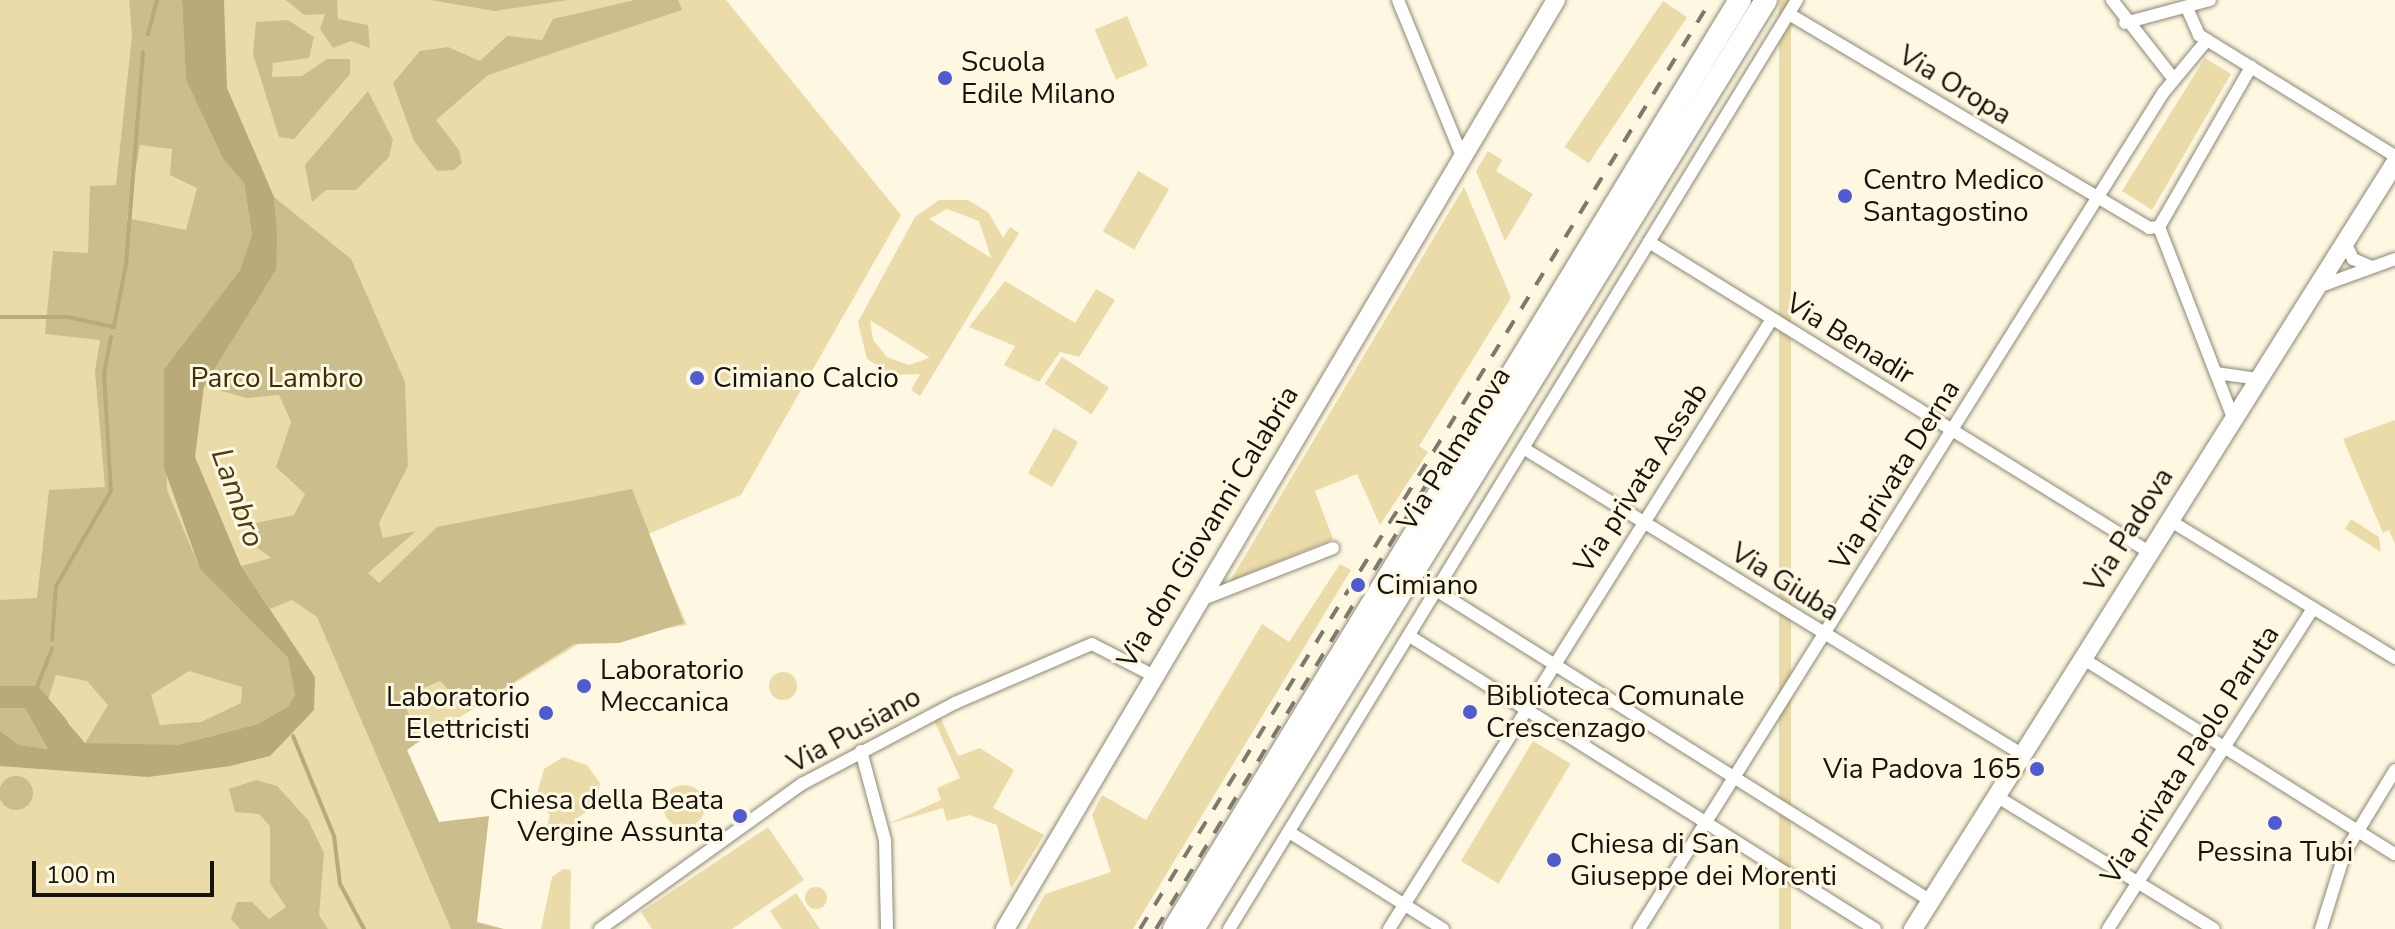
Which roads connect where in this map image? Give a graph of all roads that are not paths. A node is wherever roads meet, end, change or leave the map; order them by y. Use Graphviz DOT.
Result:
graph roads {
  1 [pos="1398,0"];
  2 [pos="1556,0"];
  3 [pos="1740,0"];
  4 [pos="1766,0"];
  5 [pos="1797,0"];
  6 [pos="2112,0"];
  7 [pos="2210,0"];
  8 [pos="2187,8"];
  9 [pos="1789,14"];
  10 [pos="2125,23"];
  11 [pos="2207,40"];
  12 [pos="2251,67"];
  13 [pos="2173,78"];
  14 [pos="1462,156"];
  15 [pos="2395,156"];
  16 [pos="2395,163"];
  17 [pos="2097,198"];
  18 [pos="2159,227"];
  19 [pos="2344,240"];
  20 [pos="1649,242"];
  21 [pos="2395,259"];
  22 [pos="2372,267"];
  23 [pos="2314,288"];
  24 [pos="1772,319"];
  25 [pos="2216,373"];
  26 [pos="2258,379"];
  27 [pos="2233,418"];
  28 [pos="1952,430"];
  29 [pos="1523,448"];
  30 [pos="1640,520"];
  31 [pos="2169,520"];
  32 [pos="1333,548"];
  33 [pos="2149,552"];
  34 [pos="1439,592"];
  35 [pos="1194,603"];
  36 [pos="2313,608"];
  37 [pos="1822,634"];
  38 [pos="1411,637"];
  39 [pos="2082,658"];
  40 [pos="2395,658"];
  41 [pos="1553,664"];
  42 [pos="1152,675"];
  43 [pos="1526,710"];
  44 [pos="2226,748"];
  45 [pos="861,751"];
  46 [pos="2023,755"];
  47 [pos="2395,770"];
  48 [pos="1732,777"];
  49 [pos="1996,796"];
  50 [pos="1705,822"];
  51 [pos="1289,832"];
  52 [pos="2356,833"];
  53 [pos="2395,854"];
  54 [pos="2137,882"];
  55 [pos="1931,901"];
  56 [pos="1404,904"];
  57 [pos="600,929"];
  58 [pos="887,929"];
  59 [pos="1005,929"];
  60 [pos="1174,929"];
  61 [pos="1193,929"];
  62 [pos="1229,929"];
  63 [pos="1389,929"];
  64 [pos="1443,929"];
  65 [pos="1639,929"];
  66 [pos="1875,929"];
  67 [pos="1913,929"];
  68 [pos="2108,929"];
  69 [pos="2214,929"];
  70 [pos="2321,929"];
  1 -- 14 [label="street"];
  2 -- 14 [label="street, Via don Giovanni Calabria"];
  3 -- 60 [label="highway, Via Palmanova"];
  4 -- 61 [label="highway, Via Palmanova"];
  5 -- 9 [label="street, Via Palmanova"];
  6 -- 10 [label="street"];
  7 -- 8 [label="street"];
  8 -- 10 [label="street"];
  8 -- 11 [label="street"];
  9 -- 17 [label="street, Via Oropa"];
  9 -- 20 [label="street, Via Palmanova"];
  10 -- 13 [label="street"];
  11 -- 12 [label="street"];
  11 -- 13 [label="street, Via privata Derna"];
  12 -- 15 [label="street"];
  12 -- 18 [label="street"];
  13 -- 17 [label="street, Via privata Derna"];
  14 -- 35 [label="street, Via don Giovanni Calabria"];
  16 -- 19 [label="street, Via Padova"];
  17 -- 18 [label="street, Via Oropa"];
  17 -- 28 [label="street, Via privata Derna"];
  18 -- 25 [label="street"];
  19 -- 22 [label="street"];
  19 -- 23 [label="street, Via Padova"];
  20 -- 24 [label="street, Via Benadir"];
  20 -- 29 [label="street, Via Palmanova"];
  21 -- 22 [label="street"];
  22 -- 23 [label="street"];
  23 -- 26 [label="street, Via Padova"];
  24 -- 28 [label="street, Via Benadir"];
  24 -- 30 [label="street, Via privata Assab"];
  25 -- 26 [label="street"];
  25 -- 27 [label="street"];
  26 -- 27 [label="street, Via Padova"];
  27 -- 31 [label="street, Via Padova"];
  28 -- 33 [label="street, Via Benadir"];
  28 -- 37 [label="street, Via privata Derna"];
  29 -- 30 [label="street, Via Giuba"];
  29 -- 34 [label="street, Via Palmanova"];
  30 -- 37 [label="street, Via Giuba"];
  30 -- 41 [label="street, Via privata Assab"];
  31 -- 33 [label="street, Via Padova"];
  31 -- 36 [label="street"];
  32 -- 35 [label="street"];
  33 -- 39 [label="street, Via Padova"];
  34 -- 38 [label="street, Via Palmanova"];
  34 -- 41 [label="street"];
  35 -- 42 [label="street, Via don Giovanni Calabria"];
  36 -- 40 [label="street"];
  36 -- 44 [label="street, Via privata Paolo Paruta"];
  37 -- 46 [label="street, Via Giuba"];
  37 -- 48 [label="street, Via privata Derna"];
  38 -- 43 [label="street"];
  38 -- 51 [label="street, Via Palmanova"];
  39 -- 44 [label="street"];
  39 -- 46 [label="street, Via Padova"];
  41 -- 43 [label="street, Via privata Assab"];
  41 -- 48 [label="street"];
  42 -- 45 [label="street, Via Pusiano"];
  42 -- 59 [label="street, Via don Giovanni Calabria"];
  43 -- 50 [label="street"];
  43 -- 56 [label="street, Via privata Assab"];
  44 -- 52 [label="street"];
  44 -- 54 [label="street, Via privata Paolo Paruta"];
  45 -- 57 [label="street, Via Pusiano"];
  45 -- 58 [label="street"];
  46 -- 49 [label="street, Via Padova"];
  47 -- 52 [label="street"];
  48 -- 50 [label="street, Via privata Derna"];
  48 -- 55 [label="street"];
  49 -- 54 [label="street"];
  49 -- 55 [label="street, Via Padova"];
  50 -- 65 [label="street, Via privata Derna"];
  50 -- 66 [label="street"];
  51 -- 56 [label="street"];
  51 -- 62 [label="street, Via Palmanova"];
  52 -- 53 [label="street"];
  52 -- 70 [label="street"];
  54 -- 68 [label="street, Via privata Paolo Paruta"];
  54 -- 69 [label="street"];
  55 -- 67 [label="street, Via Padova"];
  56 -- 63 [label="street, Via privata Assab"];
  56 -- 64 [label="street"];
}
